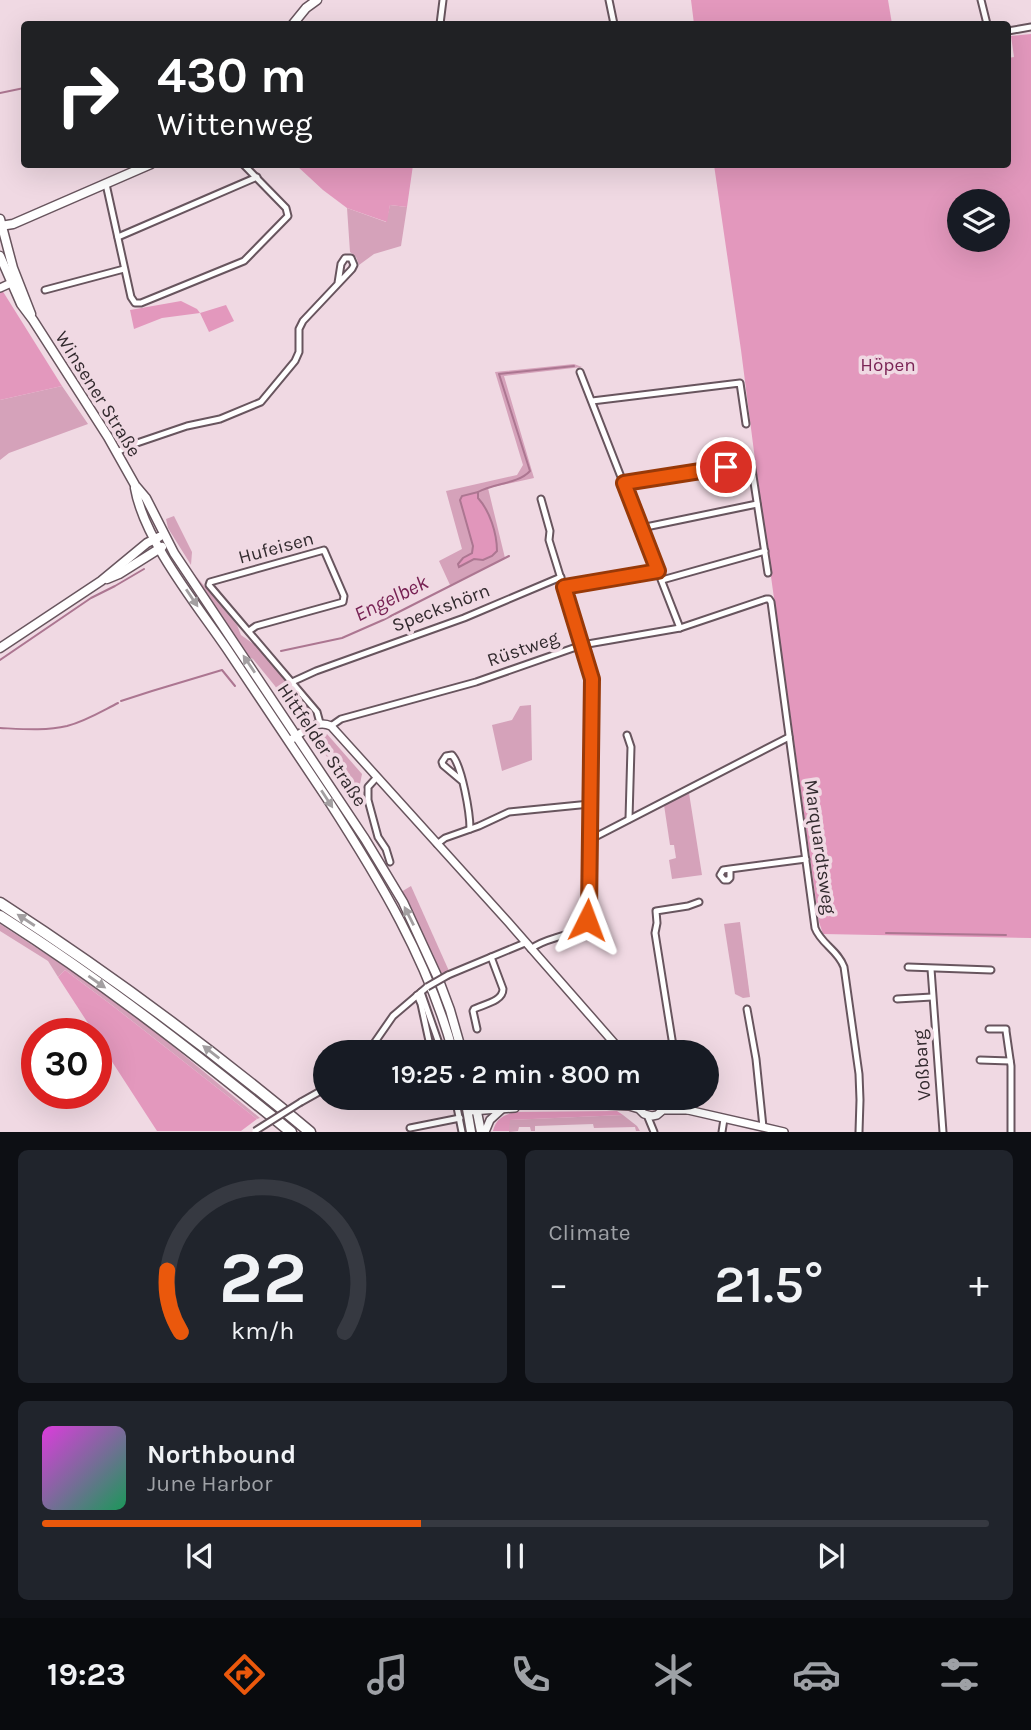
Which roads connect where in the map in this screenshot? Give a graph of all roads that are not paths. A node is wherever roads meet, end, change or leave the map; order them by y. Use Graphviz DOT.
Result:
graph roads {
  1 [pos="317,0"];
  2 [pos="443,0"];
  3 [pos="610,0"];
  4 [pos="981,0"];
  5 [pos="295,21"];
  6 [pos="440,21"];
  7 [pos="614,21"];
  8 [pos="986,21"];
  9 [pos="1031,27"];
  10 [pos="1011,30"];
  11 [pos="142,168"];
  12 [pos="247,168"];
  13 [pos="257,177"];
  14 [pos="106,184"];
  15 [pos="1,224"];
  16 [pos="118,237"];
  17 [pos="0,256"];
  18 [pos="124,269"];
  19 [pos="11,283"];
  20 [pos="338,283"];
  21 [pos="0,288"];
  22 [pos="44,290"];
  23 [pos="33,320"];
  24 [pos="580,372"];
  25 [pos="592,401"];
  26 [pos="746,424"];
  27 [pos="117,452"];
  28 [pos="624,483"];
  29 [pos="135,485"];
  30 [pos="541,499"];
  31 [pos="757,504"];
  32 [pos="641,528"];
  33 [pos="155,538"];
  34 [pos="165,538"];
  35 [pos="160,548"];
  36 [pos="765,551"];
  37 [pos="658,571"];
  38 [pos="768,573"];
  39 [pos="561,578"];
  40 [pos="662,580"];
  41 [pos="101,581"];
  42 [pos="564,587"];
  43 [pos="769,599"];
  44 [pos="680,628"];
  45 [pos="249,631"];
  46 [pos="582,645"];
  47 [pos="0,648"];
  48 [pos="292,682"];
  49 [pos="320,723"];
  50 [pos="331,726"];
  51 [pos="627,735"];
  52 [pos="297,736"];
  53 [pos="789,737"];
  54 [pos="289,742"];
  55 [pos="377,778"];
  56 [pos="462,781"];
  57 [pos="590,804"];
  58 [pos="629,819"];
  59 [pos="470,829"];
  60 [pos="590,838"];
  61 [pos="439,847"];
  62 [pos="806,859"];
  63 [pos="390,862"];
  64 [pos="730,869"];
  65 [pos="699,902"];
  66 [pos="0,903"];
  67 [pos="0,916"];
  68 [pos="527,946"];
  69 [pos="491,957"];
  70 [pos="908,967"];
  71 [pos="931,969"];
  72 [pos="991,970"];
  73 [pos="426,987"];
  74 [pos="932,997"];
  75 [pos="897,999"];
  76 [pos="747,1009"];
  77 [pos="477,1029"];
  78 [pos="989,1029"];
  79 [pos="376,1040"];
  80 [pos="429,1040"];
  81 [pos="439,1040"];
  82 [pos="450,1040"];
  83 [pos="459,1040"];
  84 [pos="611,1040"];
  85 [pos="672,1040"];
  86 [pos="980,1060"];
  87 [pos="1010,1061"];
  88 [pos="313,1095"];
  89 [pos="458,1110"];
  90 [pos="474,1110"];
  91 [pos="475,1110"];
  92 [pos="502,1110"];
  93 [pos="640,1110"];
  94 [pos="661,1110"];
  95 [pos="688,1110"];
  96 [pos="660,1113"];
  97 [pos="647,1115"];
  98 [pos="460,1118"];
  99 [pos="724,1119"];
  100 [pos="763,1127"];
  101 [pos="410,1128"];
  102 [pos="254,1131"];
  103 [pos="291,1132"];
  104 [pos="310,1132"];
  105 [pos="462,1132"];
  106 [pos="471,1132"];
  107 [pos="483,1132"];
  108 [pos="655,1132"];
  109 [pos="722,1132"];
  110 [pos="784,1132"];
  111 [pos="859,1132"];
  112 [pos="943,1132"];
  113 [pos="1011,1132"];
  1 -- 5 [label="main road"];
  2 -- 6 [label="street"];
  3 -- 7 [label="street"];
  4 -- 8 [label="street"];
  9 -- 10 [label="street"];
  11 -- 14 [label="main road"];
  12 -- 13 [label="street"];
  13 -- 16 [label="street"];
  13 -- 18 [label="street"];
  14 -- 15 [label="main road"];
  14 -- 16 [label="street"];
  15 -- 23 [label="main road, Winsener Straße"];
  16 -- 18 [label="street"];
  17 -- 19 [label="main road, Winsener Straße"];
  18 -- 22 [label="street"];
  19 -- 21 [label="street"];
  19 -- 23 [label="main road, Winsener Straße"];
  20 -- 27 [label="street"];
  23 -- 27 [label="main road, Winsener Straße"];
  24 -- 25 [label="street"];
  25 -- 26 [label="street"];
  25 -- 28 [label="street"];
  27 -- 29 [label="main road, Winsener Straße"];
  28 -- 31 [label="street"];
  28 -- 32 [label="street"];
  29 -- 33 [label="main road, Winsener Straße"];
  29 -- 34 [label="main road, Winsener Straße"];
  30 -- 39 [label="street"];
  31 -- 32 [label="street"];
  31 -- 36 [label="street"];
  32 -- 37 [label="street"];
  33 -- 34 [label="main road"];
  33 -- 35 [label="main road, Winsener Straße"];
  33 -- 41 [label="main road"];
  34 -- 35 [label="main road"];
  52 -- 34 [label="main road, Hittfelder Straße, one-way"];
  35 -- 41 [label="main road"];
  35 -- 54 [label="main road, Hittfelder Straße, one-way"];
  36 -- 38 [label="street"];
  36 -- 40 [label="street"];
  37 -- 40 [label="street"];
  37 -- 42 [label="street"];
  39 -- 42 [label="street"];
  39 -- 48 [label="street, Speckshörn"];
  40 -- 44 [label="street"];
  41 -- 47 [label="main road"];
  42 -- 46 [label="street"];
  43 -- 44 [label="street, Rüstweg"];
  43 -- 53 [label="street, Marquardtsweg"];
  44 -- 46 [label="street, Rüstweg"];
  45 -- 45 [label="street, Hufeisen"];
  45 -- 48 [label="street"];
  46 -- 50 [label="street, Rüstweg"];
  46 -- 57 [label="street"];
  48 -- 49 [label="street"];
  49 -- 50 [label="street"];
  49 -- 52 [label="street"];
  50 -- 55 [label="street"];
  51 -- 58 [label="street"];
  52 -- 54 [label="street"];
  73 -- 52 [label="main road, Hittfelder Straße, one-way"];
  53 -- 58 [label="street"];
  53 -- 62 [label="street, Marquardtsweg"];
  54 -- 73 [label="main road, Hittfelder Straße, one-way"];
  55 -- 61 [label="street"];
  55 -- 63 [label="street"];
  56 -- 56 [label="street"];
  56 -- 59 [label="street"];
  57 -- 59 [label="street"];
  57 -- 60 [label="street"];
  58 -- 60 [label="street"];
  59 -- 61 [label="street"];
  60 -- 68 [label="street"];
  61 -- 68 [label="street"];
  62 -- 64 [label="street"];
  62 -- 111 [label="street, Marquardtsweg"];
  65 -- 85 [label="street"];
  104 -- 66 [label="highway, one-way"];
  67 -- 103 [label="highway, one-way"];
  68 -- 69 [label="street"];
  68 -- 84 [label="street"];
  69 -- 73 [label="street, bridge"];
  69 -- 77 [label="street"];
  70 -- 71 [label="street"];
  71 -- 72 [label="street"];
  71 -- 74 [label="street, Voßbarg"];
  73 -- 79 [label="street"];
  73 -- 80 [label="street"];
  73 -- 81 [label="street"];
  73 -- 82 [label="main road"];
  73 -- 83 [label="main road"];
  74 -- 75 [label="street"];
  74 -- 112 [label="street, Voßbarg"];
  76 -- 100 [label="street"];
  78 -- 87 [label="street"];
  86 -- 87 [label="street"];
  87 -- 113 [label="street"];
  88 -- 102 [label="street, bridge"];
  89 -- 98 [label="street"];
  90 -- 106 [label="main road"];
  91 -- 107 [label="main road"];
  92 -- 107 [label="street"];
  93 -- 97 [label="street"];
  94 -- 96 [label="street"];
  95 -- 96 [label="street"];
  95 -- 99 [label="street"];
  96 -- 97 [label="street"];
  96 -- 108 [label="street"];
  97 -- 108 [label="street"];
  98 -- 101 [label="street"];
  98 -- 105 [label="street"];
  99 -- 100 [label="street"];
  99 -- 109 [label="street"];
  100 -- 110 [label="street"];
}
